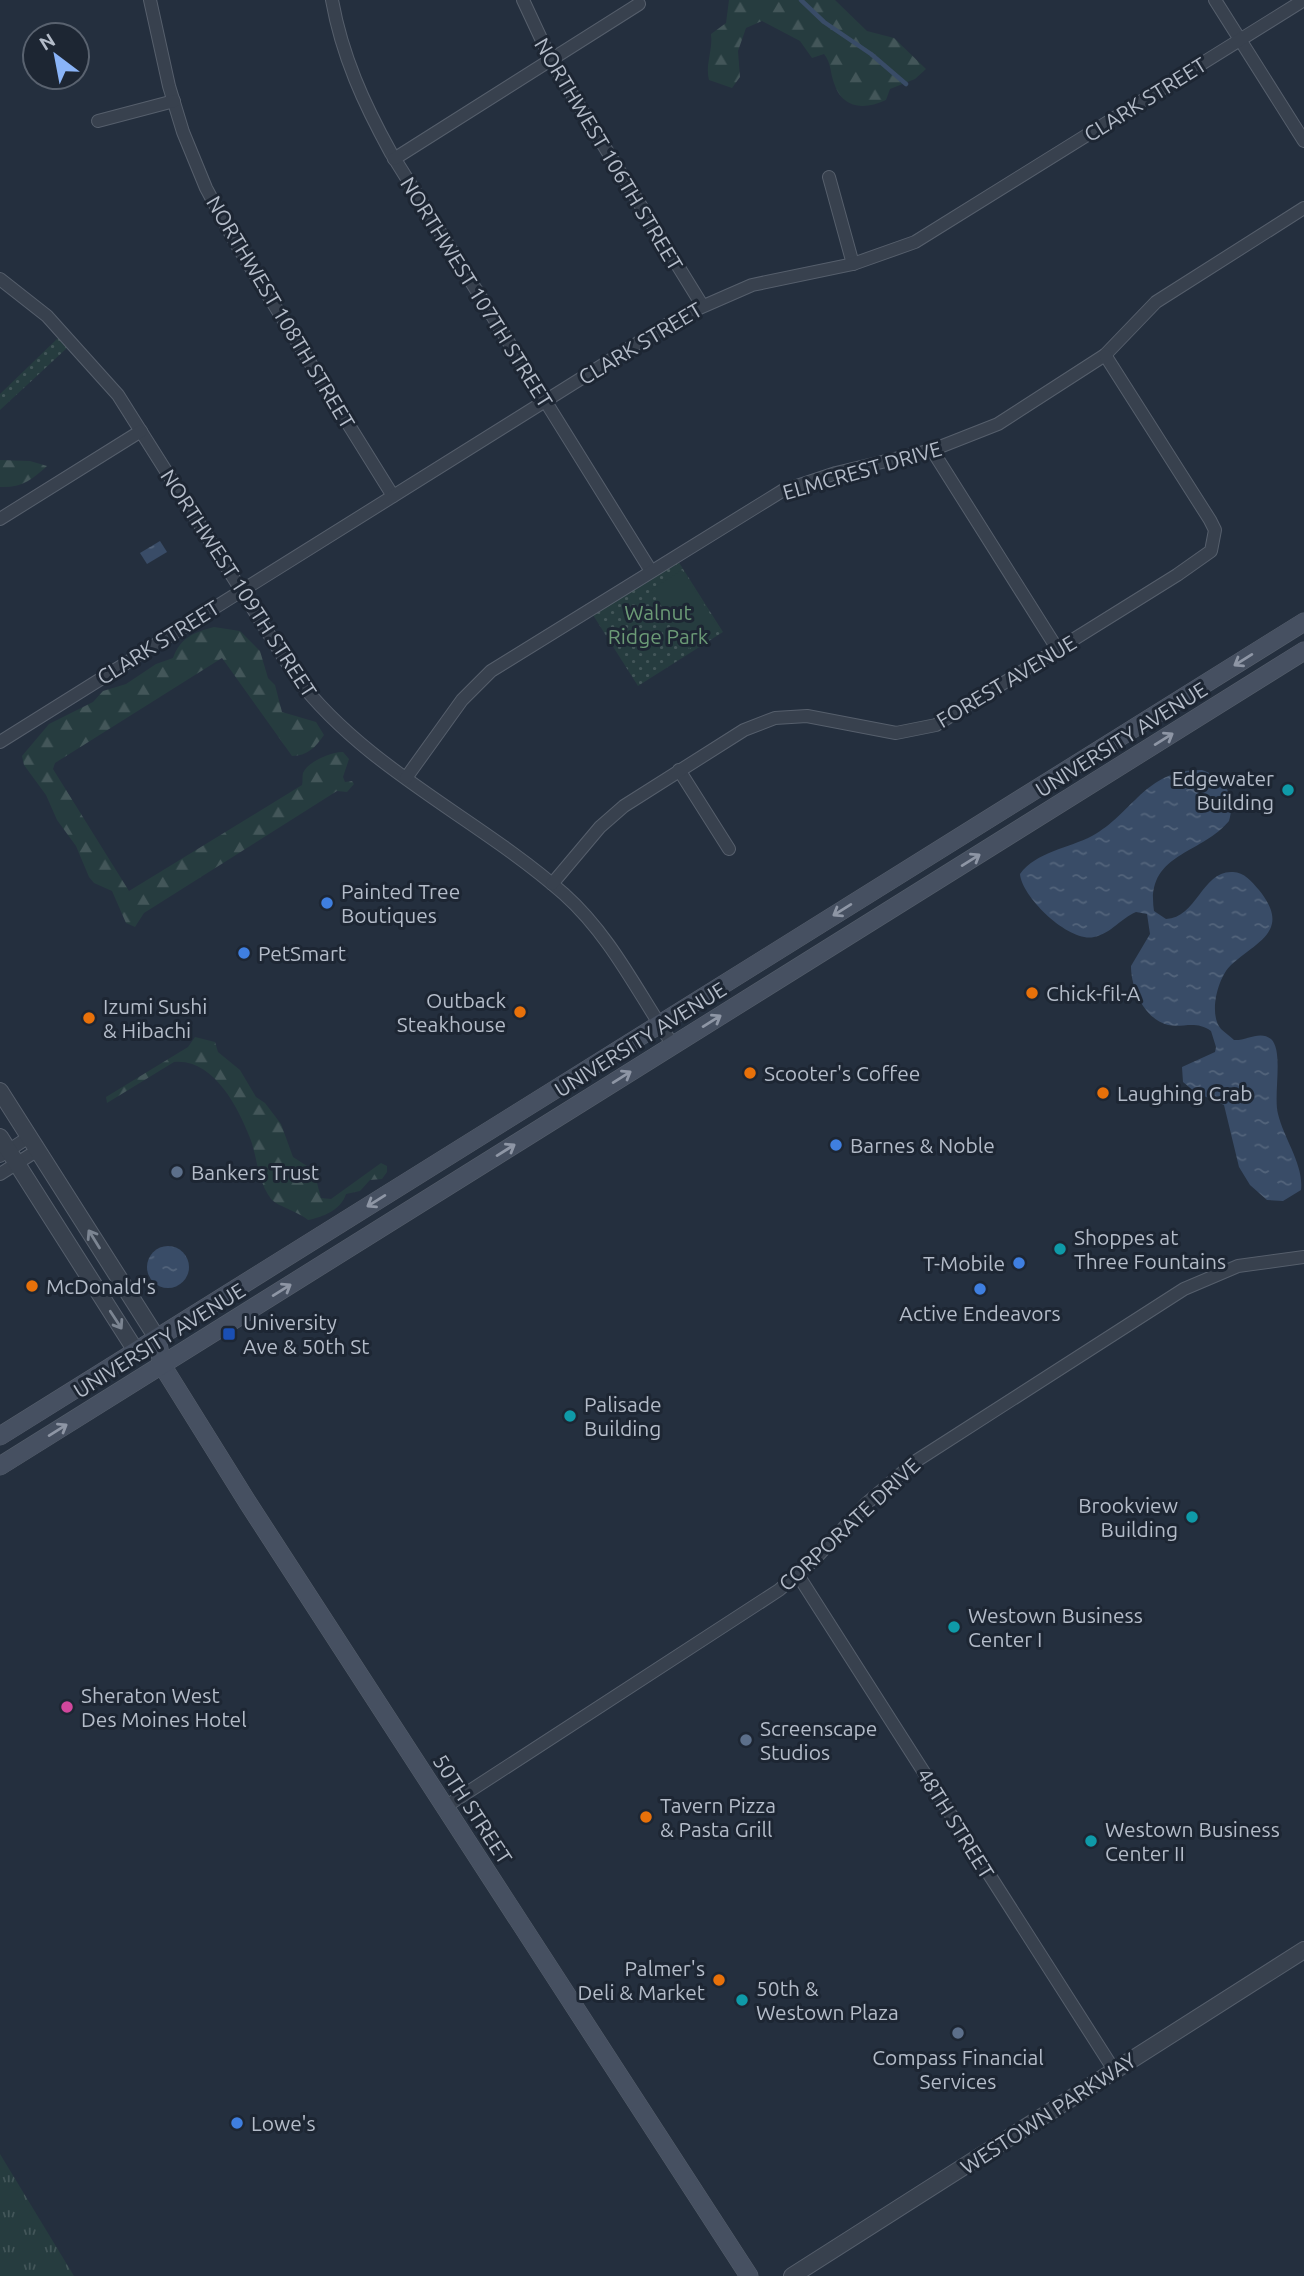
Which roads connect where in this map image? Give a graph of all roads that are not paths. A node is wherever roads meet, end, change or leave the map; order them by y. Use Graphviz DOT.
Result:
graph roads {
  1 [pos="150,0"];
  2 [pos="332,0"];
  3 [pos="523,0"];
  4 [pos="1215,0"];
  5 [pos="1304,0"];
  6 [pos="639,4"];
  7 [pos="1240,40"];
  8 [pos="551,60"];
  9 [pos="174,101"];
  10 [pos="99,121"];
  11 [pos="1304,141"];
  12 [pos="394,159"];
  13 [pos="829,177"];
  14 [pos="1304,208"];
  15 [pos="853,264"];
  16 [pos="0,279"];
  17 [pos="702,305"];
  18 [pos="1105,355"];
  19 [pos="544,401"];
  20 [pos="141,431"];
  21 [pos="932,450"];
  22 [pos="393,496"];
  23 [pos="0,519"];
  24 [pos="650,571"];
  25 [pos="242,590"];
  26 [pos="1304,622"];
  27 [pos="1058,650"];
  28 [pos="1304,651"];
  29 [pos="0,742"];
  30 [pos="678,770"];
  31 [pos="406,778"];
  32 [pos="729,849"];
  33 [pos="552,884"];
  34 [pos="659,1023"];
  35 [pos="673,1045"];
  36 [pos="0,1091"];
  37 [pos="34,1144"];
  38 [pos="6,1152"];
  39 [pos="0,1174"];
  40 [pos="1304,1257"];
  41 [pos="157,1338"];
  42 [pos="136,1351"];
  43 [pos="162,1365"];
  44 [pos="0,1436"];
  45 [pos="0,1466"];
  46 [pos="798,1575"];
  47 [pos="445,1807"];
  48 [pos="1304,1950"];
  49 [pos="1114,2070"];
  50 [pos="749,2276"];
  51 [pos="792,2276"];
  1 -- 9 [label="street, NORTHWEST 108TH STREET"];
  2 -- 12 [label="street, NORTHWEST 107TH STREET"];
  3 -- 8 [label="street, NORTHWEST 106TH STREET"];
  4 -- 7 [label="street"];
  5 -- 7 [label="street, CLARK STREET"];
  6 -- 8 [label="street"];
  7 -- 11 [label="street"];
  7 -- 15 [label="street, CLARK STREET"];
  8 -- 12 [label="street"];
  8 -- 17 [label="street, NORTHWEST 106TH STREET"];
  9 -- 10 [label="street"];
  9 -- 22 [label="street, NORTHWEST 108TH STREET"];
  12 -- 19 [label="street, NORTHWEST 107TH STREET"];
  13 -- 15 [label="street"];
  14 -- 18 [label="street, ELMCREST DRIVE"];
  15 -- 17 [label="street, CLARK STREET"];
  16 -- 20 [label="street, NORTHWEST 109TH STREET"];
  17 -- 19 [label="street, CLARK STREET"];
  18 -- 21 [label="street, ELMCREST DRIVE"];
  18 -- 27 [label="street, FOREST AVENUE"];
  19 -- 22 [label="street, CLARK STREET"];
  19 -- 24 [label="street, NORTHWEST 107TH STREET"];
  20 -- 23 [label="street"];
  20 -- 25 [label="street, NORTHWEST 109TH STREET"];
  21 -- 24 [label="street, ELMCREST DRIVE"];
  21 -- 27 [label="street"];
  22 -- 25 [label="street, CLARK STREET"];
  24 -- 31 [label="street, ELMCREST DRIVE"];
  25 -- 29 [label="street, CLARK STREET"];
  25 -- 31 [label="street, NORTHWEST 109TH STREET"];
  26 -- 34 [label="main road, UNIVERSITY AVENUE, one-way"];
  27 -- 30 [label="street, FOREST AVENUE"];
  35 -- 28 [label="main road, UNIVERSITY AVENUE, one-way"];
  30 -- 32 [label="street"];
  30 -- 33 [label="street, FOREST AVENUE"];
  31 -- 33 [label="street, NORTHWEST 109TH STREET"];
  33 -- 34 [label="street, NORTHWEST 109TH STREET"];
  34 -- 35 [label="street, NORTHWEST 109TH STREET"];
  34 -- 41 [label="main road, UNIVERSITY AVENUE, one-way"];
  43 -- 35 [label="main road, UNIVERSITY AVENUE, one-way"];
  36 -- 37 [label="street"];
  37 -- 38 [label="street"];
  41 -- 37 [label="street, one-way"];
  38 -- 39 [label="street"];
  38 -- 42 [label="street, one-way"];
  40 -- 46 [label="street, CORPORATE DRIVE"];
  41 -- 42 [label="main road, UNIVERSITY AVENUE"];
  41 -- 43 [label="main road"];
  42 -- 43 [label="main road"];
  42 -- 44 [label="main road, UNIVERSITY AVENUE"];
  45 -- 43 [label="main road, UNIVERSITY AVENUE, one-way"];
  43 -- 47 [label="main road, 50TH STREET"];
  46 -- 47 [label="street, CORPORATE DRIVE"];
  46 -- 49 [label="street, 48TH STREET"];
  47 -- 50 [label="main road, 50TH STREET"];
  48 -- 49 [label="street, WESTOWN PARKWAY"];
  49 -- 51 [label="street, WESTOWN PARKWAY"];
}
